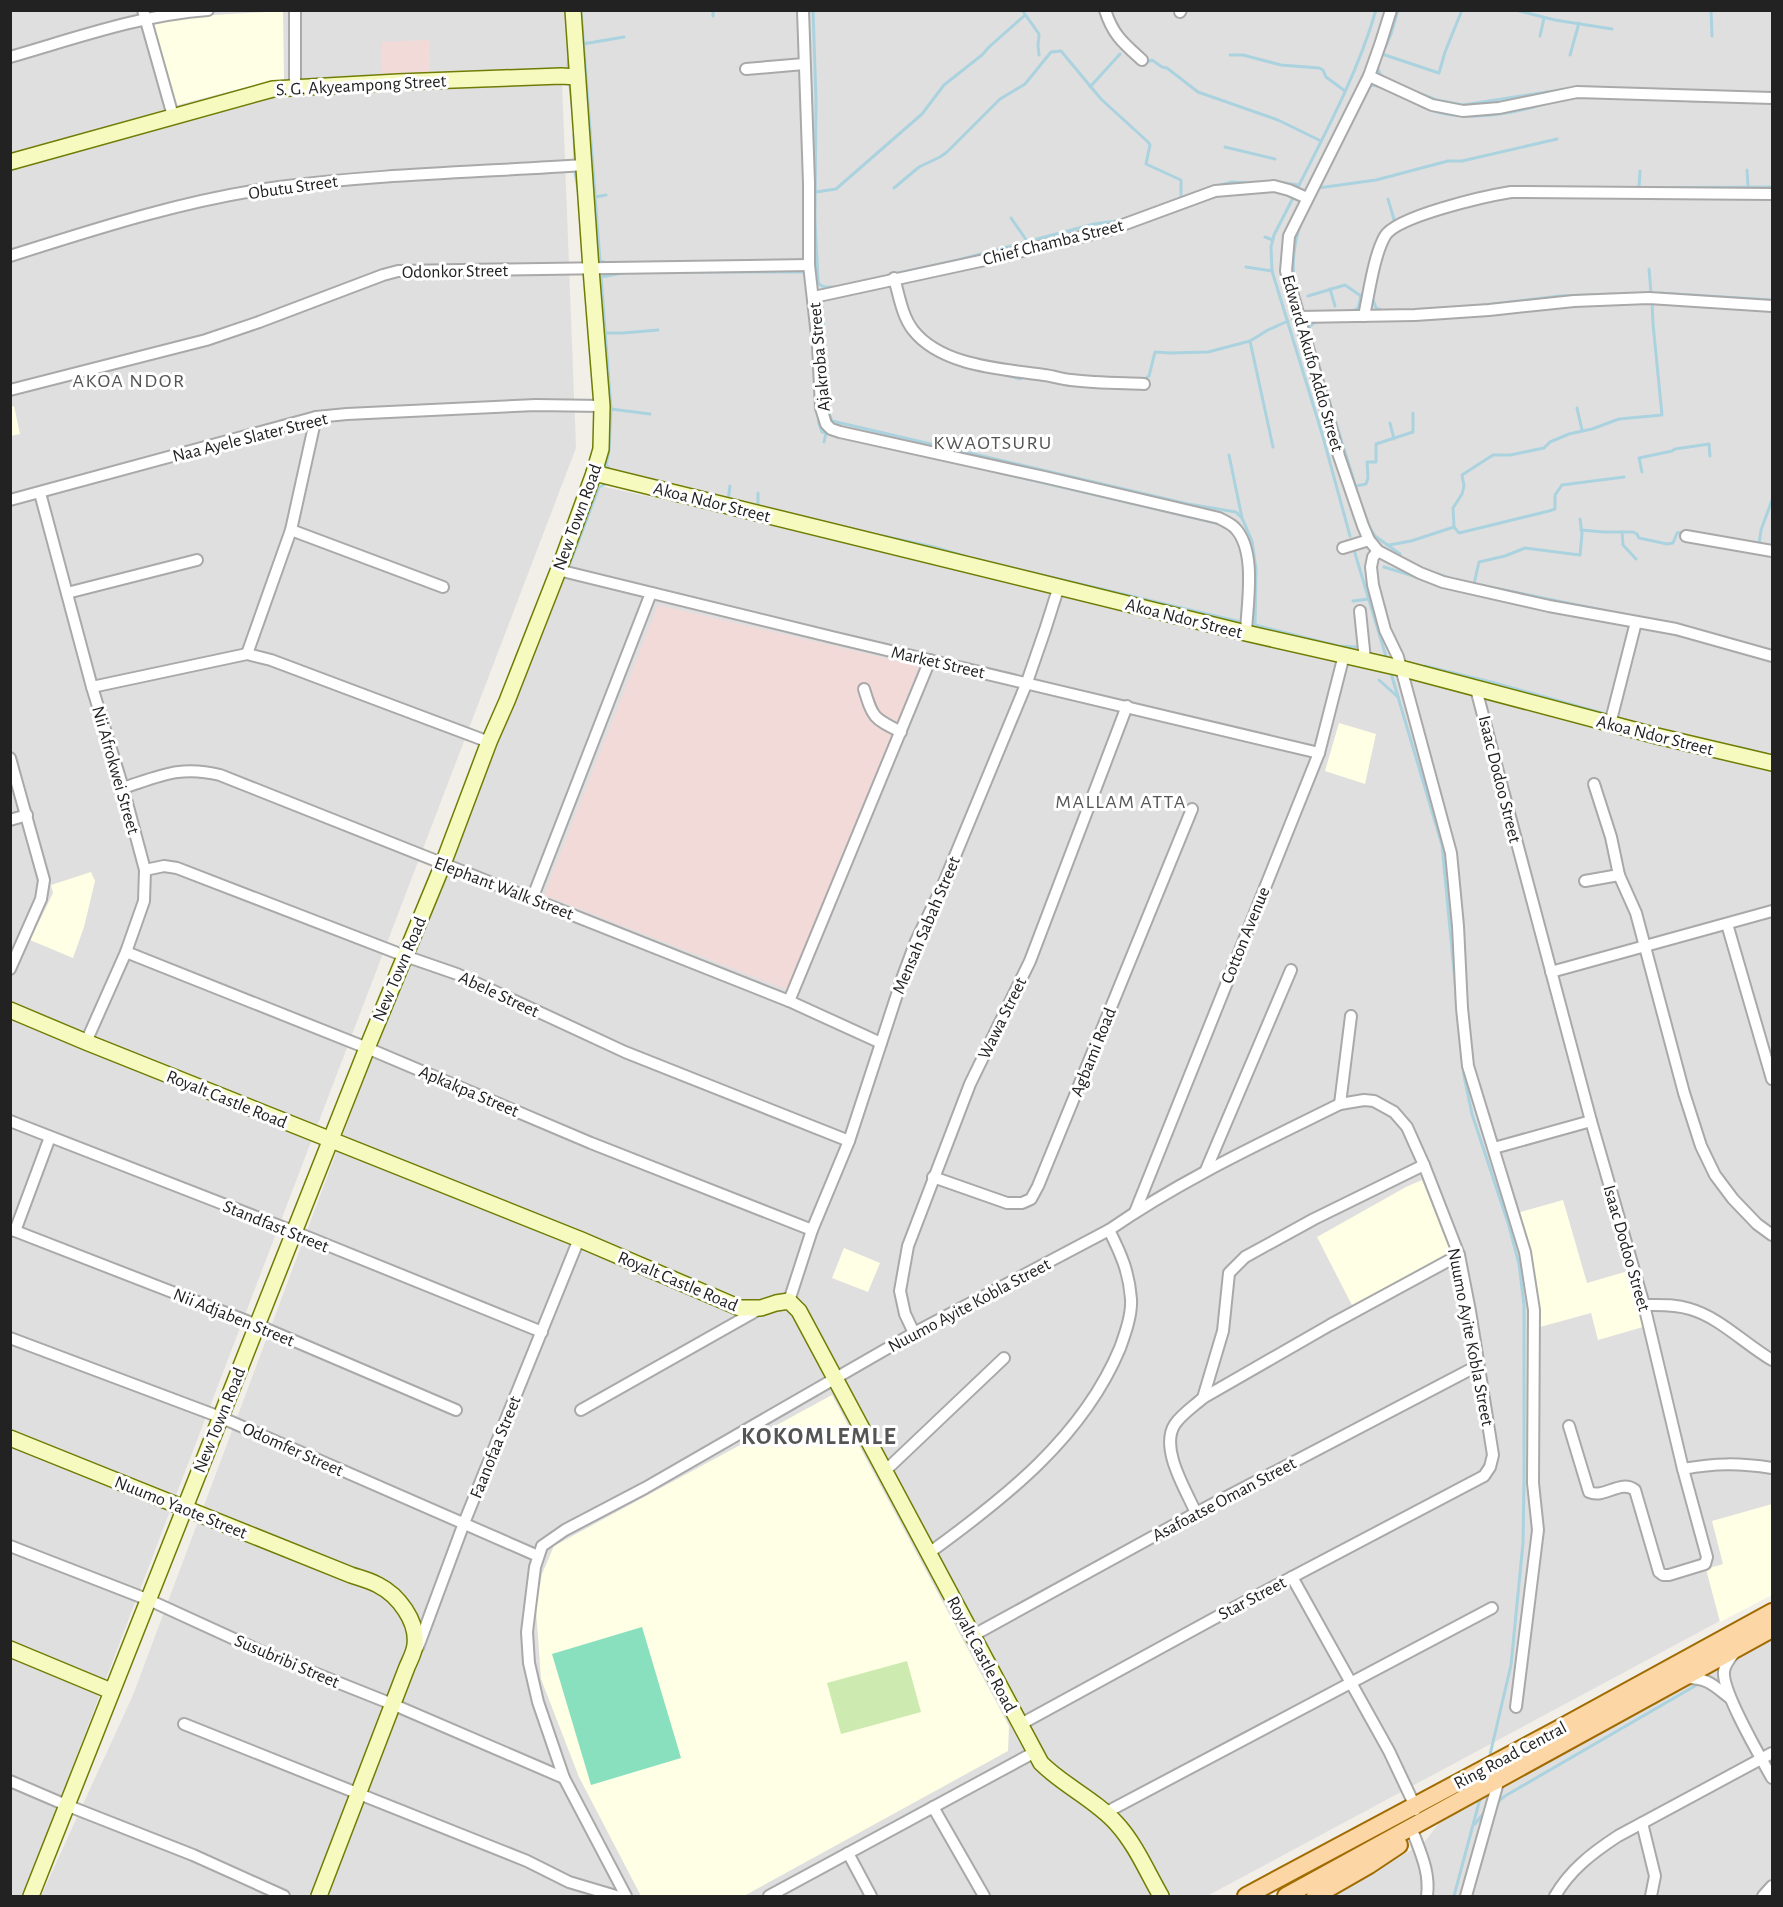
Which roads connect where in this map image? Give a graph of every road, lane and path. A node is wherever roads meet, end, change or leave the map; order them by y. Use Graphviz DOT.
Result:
graph roads {
  1 [pos="208,10"];
  2 [pos="295,10"];
  3 [pos="573,10"];
  4 [pos="803,10"];
  5 [pos="1105,10"];
  6 [pos="1390,10"];
  7 [pos="144,14"];
  8 [pos="10,57"];
  9 [pos="1142,60"];
  10 [pos="804,64"];
  11 [pos="746,69"];
  12 [pos="1369,76"];
  13 [pos="578,77"];
  14 [pos="295,86"];
  15 [pos="1773,98"];
  16 [pos="173,116"];
  17 [pos="10,162"];
  18 [pos="583,165"];
  19 [pos="1298,194"];
  20 [pos="1773,194"];
  21 [pos="10,256"];
  22 [pos="809,265"];
  23 [pos="591,268"];
  24 [pos="894,278"];
  25 [pos="814,297"];
  26 [pos="1773,306"];
  27 [pos="1298,316"];
  28 [pos="1364,316"];
  29 [pos="1144,384"];
  30 [pos="10,390"];
  31 [pos="602,406"];
  32 [pos="316,417"];
  33 [pos="594,473"];
  34 [pos="40,493"];
  35 [pos="10,500"];
  36 [pos="291,530"];
  37 [pos="1686,537"];
  38 [pos="1369,540"];
  39 [pos="1343,548"];
  40 [pos="1378,551"];
  41 [pos="1773,551"];
  42 [pos="196,560"];
  43 [pos="558,570"];
  44 [pos="1059,586"];
  45 [pos="443,587"];
  46 [pos="67,593"];
  47 [pos="651,593"];
  48 [pos="1360,611"];
  49 [pos="1636,622"];
  50 [pos="1246,633"];
  51 [pos="247,654"];
  52 [pos="1344,655"];
  53 [pos="1773,656"];
  54 [pos="930,660"];
  55 [pos="1369,660"];
  56 [pos="1400,668"];
  57 [pos="1027,682"];
  58 [pos="92,687"];
  59 [pos="1476,688"];
  60 [pos="864,689"];
  61 [pos="1127,706"];
  62 [pos="1610,724"];
  63 [pos="901,732"];
  64 [pos="489,742"];
  65 [pos="1319,753"];
  66 [pos="10,758"];
  67 [pos="1773,763"];
  68 [pos="1594,784"];
  69 [pos="123,788"];
  70 [pos="1192,809"];
  71 [pos="27,815"];
  72 [pos="10,820"];
  73 [pos="443,864"];
  74 [pos="145,870"];
  75 [pos="1619,875"];
  76 [pos="1585,881"];
  77 [pos="532,899"];
  78 [pos="1773,911"];
  79 [pos="1727,924"];
  80 [pos="1645,945"];
  81 [pos="126,952"];
  82 [pos="405,956"];
  83 [pos="10,969"];
  84 [pos="1291,970"];
  85 [pos="1551,972"];
  86 [pos="789,1001"];
  87 [pos="10,1010"];
  88 [pos="1351,1016"];
  89 [pos="86,1042"];
  90 [pos="881,1043"];
  91 [pos="367,1048"];
  92 [pos="1773,1080"];
  93 [pos="1340,1104"];
  94 [pos="10,1121"];
  95 [pos="1591,1121"];
  96 [pos="50,1137"];
  97 [pos="331,1140"];
  98 [pos="849,1141"];
  99 [pos="1494,1148"];
  100 [pos="1424,1165"];
  101 [pos="1206,1170"];
  102 [pos="933,1177"];
  103 [pos="1136,1212"];
  104 [pos="13,1230"];
  105 [pos="812,1230"];
  106 [pos="1109,1230"];
  107 [pos="295,1232"];
  108 [pos="1773,1235"];
  109 [pos="579,1239"];
  110 [pos="1459,1255"];
  111 [pos="789,1301"];
  112 [pos="1644,1305"];
  113 [pos="761,1308"];
  114 [pos="257,1325"];
  115 [pos="542,1332"];
  116 [pos="914,1333"];
  117 [pos="10,1338"];
  118 [pos="1004,1358"];
  119 [pos="1773,1360"];
  120 [pos="1478,1366"];
  121 [pos="834,1377"];
  122 [pos="1203,1398"];
  123 [pos="456,1410"];
  124 [pos="581,1410"];
  125 [pos="220,1417"];
  126 [pos="1569,1426"];
  127 [pos="10,1438"];
  128 [pos="1773,1468"];
  129 [pos="1683,1469"];
  130 [pos="885,1472"];
  131 [pos="1484,1476"];
  132 [pos="184,1509"];
  133 [pos="1196,1513"];
  134 [pos="464,1523"];
  135 [pos="10,1546"];
  136 [pos="929,1553"];
  137 [pos="538,1556"];
  138 [pos="1293,1577"];
  139 [pos="149,1600"];
  140 [pos="1492,1608"];
  141 [pos="1773,1612"];
  142 [pos="1773,1629"];
  143 [pos="972,1636"];
  144 [pos="1739,1647"];
  145 [pos="10,1649"];
  146 [pos="410,1661"];
  147 [pos="1683,1678"];
  148 [pos="1352,1682"];
  149 [pos="111,1691"];
  150 [pos="1730,1698"];
  151 [pos="392,1704"];
  152 [pos="1516,1707"];
  153 [pos="184,1724"];
  154 [pos="1021,1724"];
  155 [pos="1035,1752"];
  156 [pos="1773,1753"];
  157 [pos="1762,1758"];
  158 [pos="564,1778"];
  159 [pos="1773,1778"];
  160 [pos="10,1781"];
  161 [pos="1495,1785"];
  162 [pos="358,1793"];
  163 [pos="66,1805"];
  164 [pos="1415,1806"];
  165 [pos="933,1807"];
  166 [pos="1105,1813"];
  167 [pos="1642,1823"];
  168 [pos="1415,1830"];
  169 [pos="848,1853"];
  170 [pos="1773,1886"];
  171 [pos="30,1896"];
  172 [pos="284,1896"];
  173 [pos="319,1896"];
  174 [pos="616,1896"];
  175 [pos="626,1896"];
  176 [pos="769,1896"];
  177 [pos="871,1896"];
  178 [pos="984,1896"];
  179 [pos="1161,1896"];
  180 [pos="1246,1896"];
  181 [pos="1286,1896"];
  182 [pos="1315,1896"];
  183 [pos="1427,1896"];
  184 [pos="1466,1896"];
  185 [pos="1555,1896"];
  186 [pos="1650,1896"];
  187 [pos="1762,1896"];
  1 -- 7 [label="street"];
  2 -- 14 [label="street"];
  3 -- 13 [label="street, New Town Road"];
  4 -- 10 [label="street, Ajakroba Street"];
  5 -- 9 [label="street"];
  6 -- 12 [label="street, Edward Akufo Addo Street"];
  7 -- 8 [label="street"];
  7 -- 16 [label="street"];
  10 -- 11 [label="street"];
  10 -- 22 [label="street, Ajakroba Street"];
  12 -- 15 [label="street"];
  12 -- 19 [label="street, Edward Akufo Addo Street"];
  13 -- 14 [label="street, S. G. Akyeampong Street"];
  13 -- 18 [label="street, New Town Road"];
  14 -- 16 [label="street, S. G. Akyeampong Street"];
  16 -- 17 [label="street, S. G. Akyeampong Street"];
  18 -- 21 [label="street, Obutu Street"];
  18 -- 23 [label="street, New Town Road"];
  19 -- 24 [label="street, Chief Chamba Street"];
  19 -- 27 [label="street, Edward Akufo Addo Street"];
  20 -- 28 [label="street"];
  22 -- 23 [label="street, Odonkor Street"];
  22 -- 25 [label="street, Ajakroba Street"];
  23 -- 30 [label="street, Odonkor Street"];
  23 -- 31 [label="street, New Town Road"];
  24 -- 25 [label="street, Chief Chamba Street"];
  24 -- 29 [label="street"];
  25 -- 50 [label="street, Ajakroba Street"];
  26 -- 28 [label="street"];
  27 -- 28 [label="street"];
  27 -- 38 [label="street, Edward Akufo Addo Street"];
  31 -- 32 [label="street, Naa Ayele Slater Street"];
  31 -- 33 [label="street, New Town Road"];
  32 -- 34 [label="street, Naa Ayele Slater Street"];
  32 -- 36 [label="street"];
  33 -- 43 [label="street, New Town Road"];
  33 -- 44 [label="street, Akoa Ndor Street"];
  34 -- 35 [label="street, Naa Ayele Slater Street"];
  34 -- 46 [label="street, Nii Afrokwei Street"];
  36 -- 45 [label="street"];
  36 -- 51 [label="street"];
  37 -- 41 [label="street"];
  38 -- 39 [label="street"];
  38 -- 40 [label="street, Edward Akufo Addo Street"];
  40 -- 49 [label="street"];
  40 -- 56 [label="street"];
  42 -- 46 [label="street"];
  43 -- 47 [label="street, Market Street"];
  43 -- 64 [label="street, New Town Road"];
  44 -- 50 [label="street, Akoa Ndor Street"];
  44 -- 57 [label="street, Mensah Sabah Street"];
  46 -- 58 [label="street, Nii Afrokwei Street"];
  47 -- 54 [label="street, Market Street"];
  47 -- 77 [label="street"];
  48 -- 55 [label="street"];
  49 -- 53 [label="street"];
  49 -- 62 [label="street"];
  50 -- 52 [label="street, Akoa Ndor Street"];
  51 -- 58 [label="street"];
  51 -- 64 [label="street"];
  52 -- 55 [label="street, Akoa Ndor Street"];
  52 -- 65 [label="street, Cotton Avenue"];
  54 -- 57 [label="street, Market Street"];
  54 -- 63 [label="street"];
  55 -- 56 [label="street, Akoa Ndor Street"];
  56 -- 59 [label="street, Akoa Ndor Street"];
  56 -- 99 [label="street"];
  57 -- 61 [label="street, Market Street"];
  57 -- 90 [label="street, Mensah Sabah Street"];
  58 -- 69 [label="street, Nii Afrokwei Street"];
  59 -- 62 [label="street, Akoa Ndor Street"];
  59 -- 85 [label="street, Isaac Dodoo Street"];
  60 -- 63 [label="street"];
  61 -- 65 [label="street, Market Street"];
  61 -- 102 [label="street, Wawa Street"];
  62 -- 67 [label="street, Akoa Ndor Street"];
  63 -- 86 [label="street"];
  64 -- 73 [label="street, New Town Road"];
  65 -- 103 [label="street, Cotton Avenue"];
  66 -- 71 [label="street"];
  68 -- 75 [label="street"];
  69 -- 73 [label="street, Elephant Walk Street"];
  69 -- 74 [label="street, Nii Afrokwei Street"];
  70 -- 102 [label="street, Agbami Road"];
  71 -- 72 [label="street"];
  71 -- 83 [label="street"];
  73 -- 77 [label="street, Elephant Walk Street"];
  73 -- 82 [label="street, New Town Road"];
  74 -- 81 [label="street, Nii Afrokwei Street"];
  74 -- 82 [label="street, Abele Street"];
  75 -- 76 [label="street"];
  75 -- 80 [label="street"];
  77 -- 86 [label="street, Elephant Walk Street"];
  78 -- 79 [label="street"];
  79 -- 80 [label="street"];
  79 -- 92 [label="street"];
  80 -- 85 [label="street"];
  80 -- 108 [label="street"];
  81 -- 89 [label="street, Nii Afrokwei Street"];
  81 -- 91 [label="street, Apkakpa Street"];
  82 -- 91 [label="street, New Town Road"];
  82 -- 98 [label="street, Abele Street"];
  84 -- 101 [label="street"];
  85 -- 95 [label="street, Isaac Dodoo Street"];
  86 -- 90 [label="street, Elephant Walk Street"];
  87 -- 89 [label="street, Royalt Castle Road"];
  88 -- 93 [label="street"];
  89 -- 97 [label="street, Royalt Castle Road"];
  90 -- 98 [label="street, Mensah Sabah Street"];
  91 -- 97 [label="street, New Town Road"];
  91 -- 105 [label="street, Apkakpa Street"];
  93 -- 100 [label="street, Nuumo Ayite Kobla Street"];
  93 -- 101 [label="street, Nuumo Ayite Kobla Street"];
  94 -- 96 [label="street, Standfast Street"];
  95 -- 99 [label="street"];
  95 -- 112 [label="street, Isaac Dodoo Street"];
  96 -- 104 [label="street"];
  96 -- 107 [label="street, Standfast Street"];
  97 -- 107 [label="street, New Town Road"];
  97 -- 109 [label="street, Royalt Castle Road"];
  98 -- 105 [label="street, Mensah Sabah Street"];
  99 -- 152 [label="street"];
  100 -- 110 [label="street, Nuumo Ayite Kobla Street"];
  100 -- 122 [label="street"];
  101 -- 103 [label="street, Nuumo Ayite Kobla Street"];
  102 -- 116 [label="street, Wawa Street"];
  103 -- 106 [label="street, Nuumo Ayite Kobla Street"];
  104 -- 114 [label="street, Nii Adjaben Street"];
  105 -- 111 [label="street, Mensah Sabah Street"];
  106 -- 116 [label="street, Nuumo Ayite Kobla Street"];
  106 -- 136 [label="street"];
  107 -- 114 [label="street, New Town Road"];
  107 -- 115 [label="street, Standfast Street"];
  109 -- 113 [label="street, Royalt Castle Road"];
  109 -- 115 [label="street, Faanofaa Street"];
  110 -- 120 [label="street, Nuumo Ayite Kobla Street"];
  110 -- 122 [label="street"];
  111 -- 113 [label="street, Royalt Castle Road"];
  111 -- 121 [label="street, Royalt Castle Road"];
  112 -- 119 [label="street"];
  112 -- 129 [label="street, Isaac Dodoo Street"];
  113 -- 124 [label="street"];
  114 -- 123 [label="street, Nii Adjaben Street"];
  114 -- 125 [label="street, New Town Road"];
  115 -- 134 [label="street, Faanofaa Street"];
  116 -- 121 [label="street, Nuumo Ayite Kobla Street"];
  117 -- 125 [label="street, Odomfer Street"];
  118 -- 130 [label="street"];
  120 -- 131 [label="street, Nuumo Ayite Kobla Street"];
  120 -- 133 [label="street, Asafoatse Oman Street"];
  121 -- 130 [label="street, Royalt Castle Road"];
  121 -- 137 [label="street, Nuumo Ayite Kobla Street"];
  122 -- 133 [label="street"];
  125 -- 132 [label="street, New Town Road"];
  125 -- 134 [label="street, Odomfer Street"];
  126 -- 129 [label="street, Isaac Dodoo Street"];
  127 -- 132 [label="street, Nuumo Yaote Street"];
  128 -- 129 [label="street"];
  130 -- 136 [label="street, Royalt Castle Road"];
  131 -- 138 [label="street, Star Street"];
  132 -- 139 [label="street, New Town Road"];
  132 -- 146 [label="street, Nuumo Yaote Street"];
  133 -- 143 [label="street, Asafoatse Oman Street"];
  134 -- 137 [label="street, Odomfer Street"];
  134 -- 146 [label="street, Faanofaa Street"];
  135 -- 139 [label="street, Susubribi Street"];
  136 -- 143 [label="street, Royalt Castle Road"];
  137 -- 158 [label="street"];
  138 -- 148 [label="street"];
  138 -- 154 [label="street, Star Street"];
  139 -- 149 [label="street, New Town Road"];
  139 -- 151 [label="street, Susubribi Street"];
  140 -- 148 [label="street"];
  141 -- 164 [label="main road, Ring Road Central"];
  142 -- 144 [label="main road, Ring Road Central"];
  143 -- 154 [label="street, Royalt Castle Road"];
  144 -- 147 [label="main road, Ring Road Central"];
  144 -- 150 [label="street"];
  145 -- 149 [label="street"];
  146 -- 151 [label="street, Faanofaa Street"];
  147 -- 150 [label="street"];
  147 -- 161 [label="main road, Ring Road Central"];
  148 -- 164 [label="street"];
  148 -- 166 [label="street"];
  149 -- 163 [label="street, New Town Road"];
  150 -- 157 [label="street"];
  151 -- 158 [label="street, Susubribi Street"];
  151 -- 162 [label="street, Faanofaa Street"];
  153 -- 162 [label="street"];
  154 -- 155 [label="street, Royalt Castle Road"];
  155 -- 165 [label="street"];
  155 -- 166 [label="street, Royalt Castle Road"];
  156 -- 157 [label="street"];
  157 -- 159 [label="street"];
  157 -- 167 [label="street"];
  158 -- 175 [label="street"];
  160 -- 163 [label="street"];
  161 -- 168 [label="main road, Ring Road Central"];
  161 -- 184 [label="street"];
  162 -- 173 [label="street, Faanofaa Street"];
  162 -- 174 [label="street"];
  163 -- 171 [label="street, New Town Road"];
  163 -- 172 [label="street"];
  164 -- 168 [label="street"];
  164 -- 180 [label="main road, Ring Road Central"];
  165 -- 169 [label="street"];
  165 -- 178 [label="street"];
  166 -- 179 [label="street, Royalt Castle Road"];
  167 -- 185 [label="street"];
  167 -- 186 [label="street"];
  168 -- 181 [label="main road"];
  168 -- 182 [label="main road"];
  168 -- 183 [label="street"];
  169 -- 176 [label="street"];
  169 -- 177 [label="street"];
  170 -- 187 [label="street"];
}
